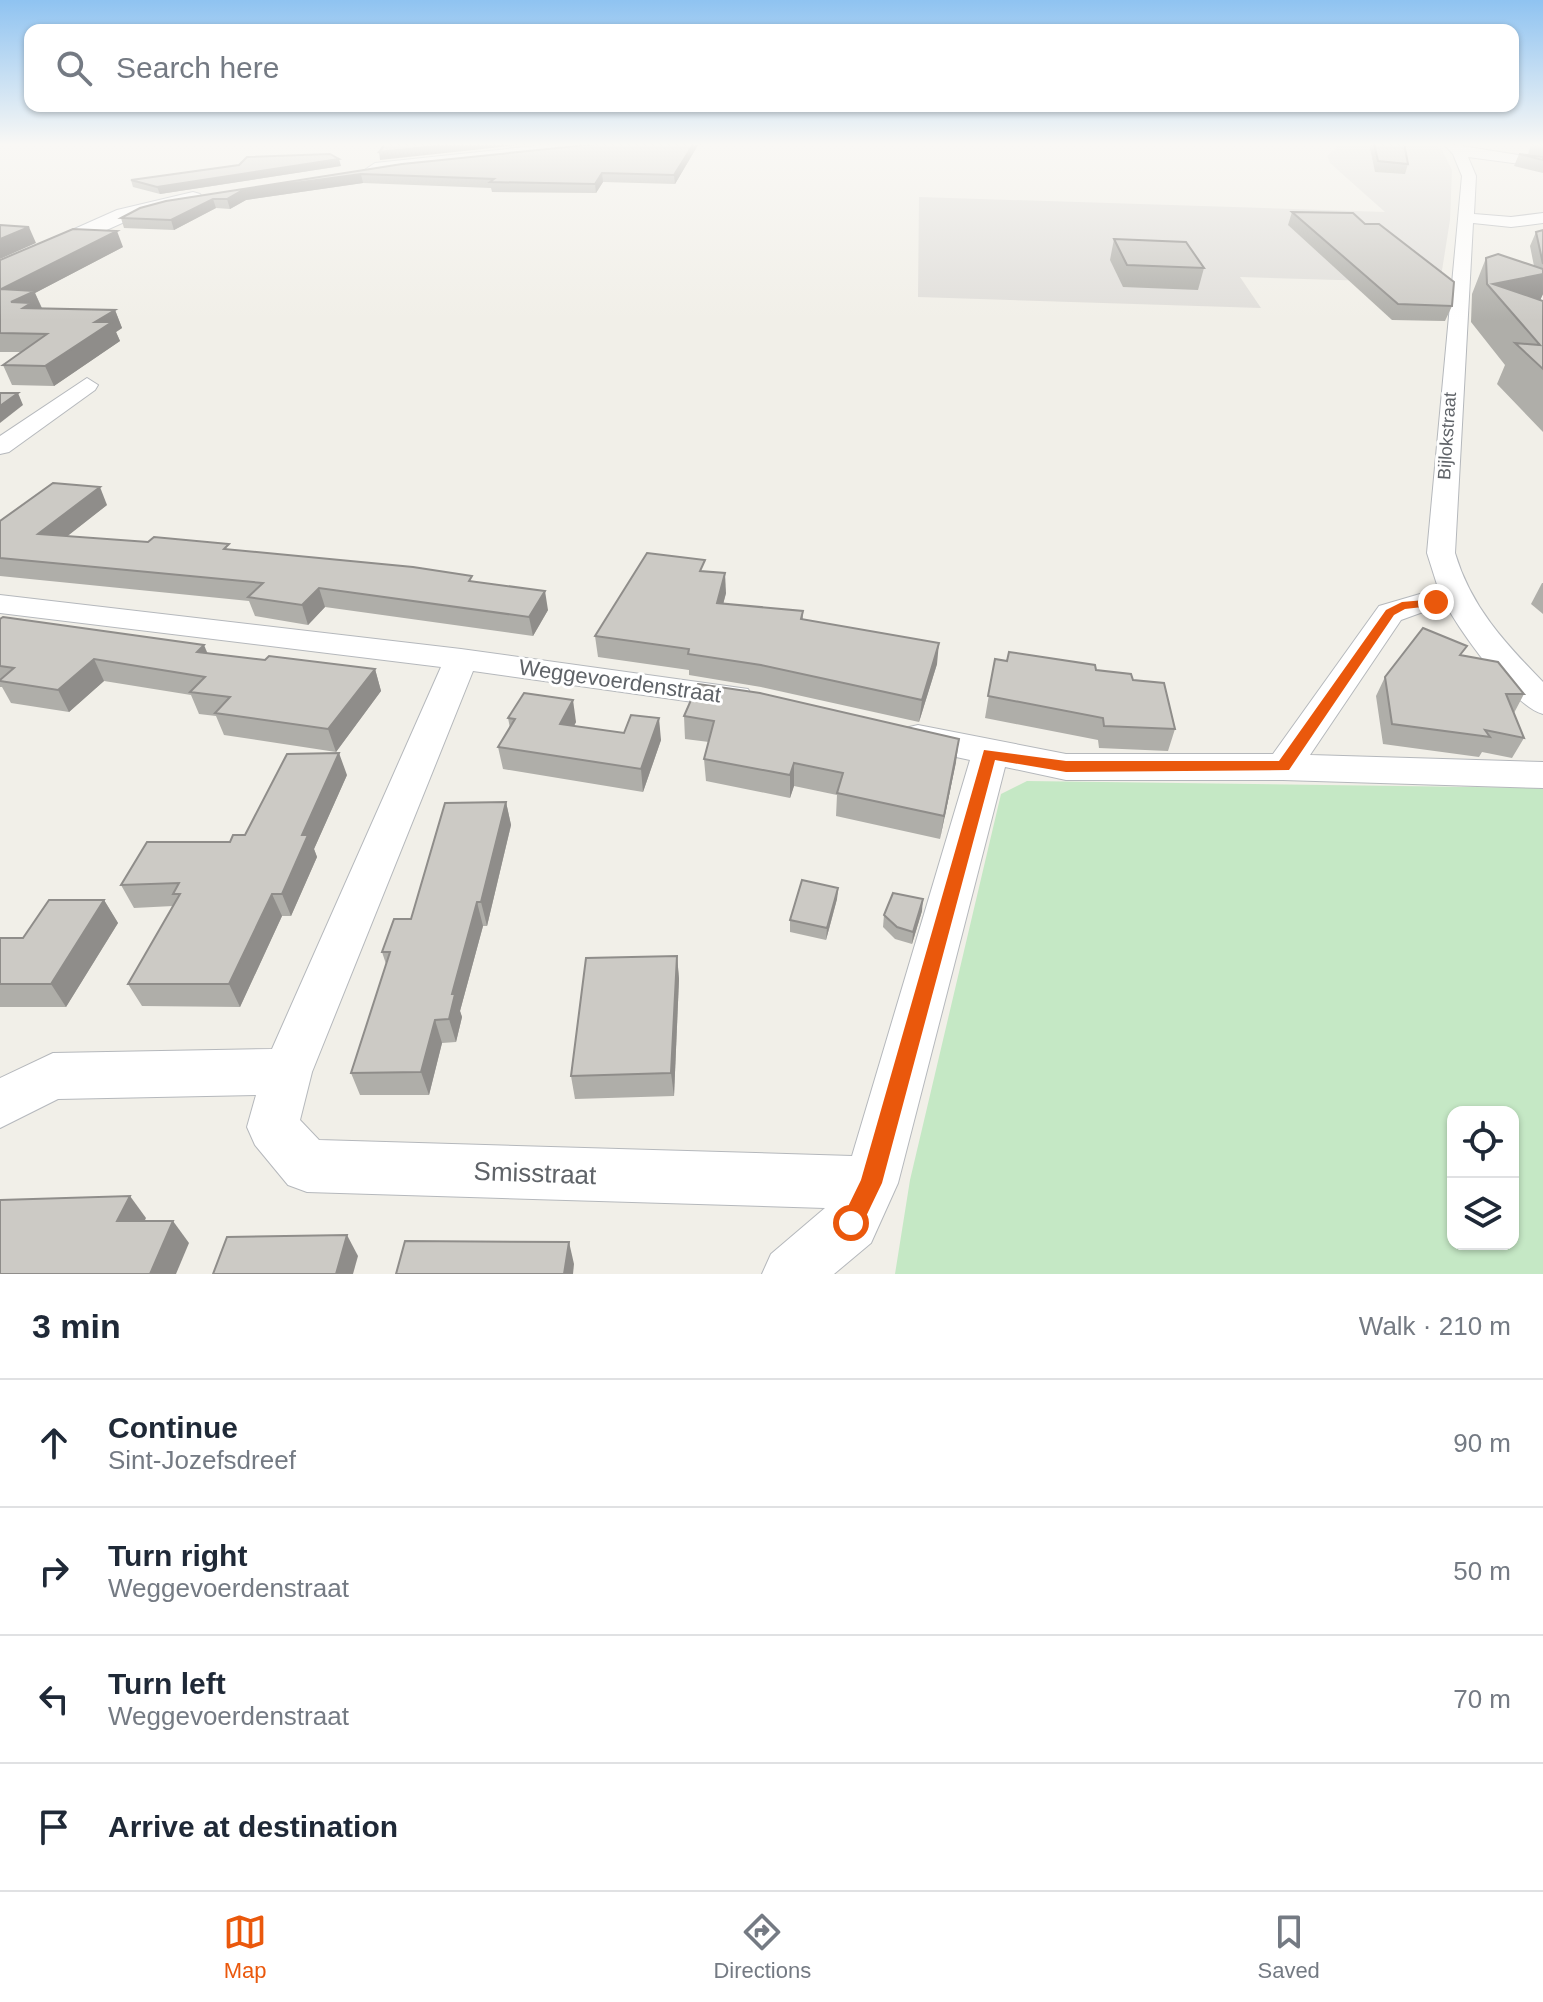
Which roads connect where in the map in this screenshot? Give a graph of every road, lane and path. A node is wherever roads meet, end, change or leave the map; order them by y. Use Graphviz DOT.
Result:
graph roads {
  1 [pos="174,202"];
  2 [pos="1467,202"];
  3 [pos="1466,218"];
  4 [pos="1543,218"];
  5 [pos="0,271"];
  6 [pos="87,385"];
  7 [pos="0,447"];
  8 [pos="1457,603"];
  9 [pos="0,604"];
  10 [pos="461,659"];
  11 [pos="761,701"];
  12 [pos="1543,703"];
  13 [pos="883,729"];
  14 [pos="990,754"];
  15 [pos="1283,767"];
  16 [pos="1543,775"];
  17 [pos="287,1072"];
  18 [pos="0,1104"];
  19 [pos="871,1183"];
  20 [pos="791,1274"];
  1 -- 5 [label="street"];
  2 -- 3 [label="street, Bijlokstraat"];
  3 -- 4 [label="street"];
  3 -- 8 [label="street, Bijlokstraat"];
  6 -- 7 [label="street"];
  8 -- 12 [label="street, Bijlokstraat"];
  8 -- 15 [label="street"];
  9 -- 10 [label="street, Weggevoerdenstraat"];
  10 -- 11 [label="street, Weggevoerdenstraat"];
  10 -- 17 [label="street, Smisstraat"];
  13 -- 14 [label="street"];
  14 -- 15 [label="street"];
  14 -- 19 [label="street"];
  15 -- 16 [label="street"];
  17 -- 18 [label="street"];
  17 -- 19 [label="street, Smisstraat"];
  19 -- 20 [label="street"];
}
